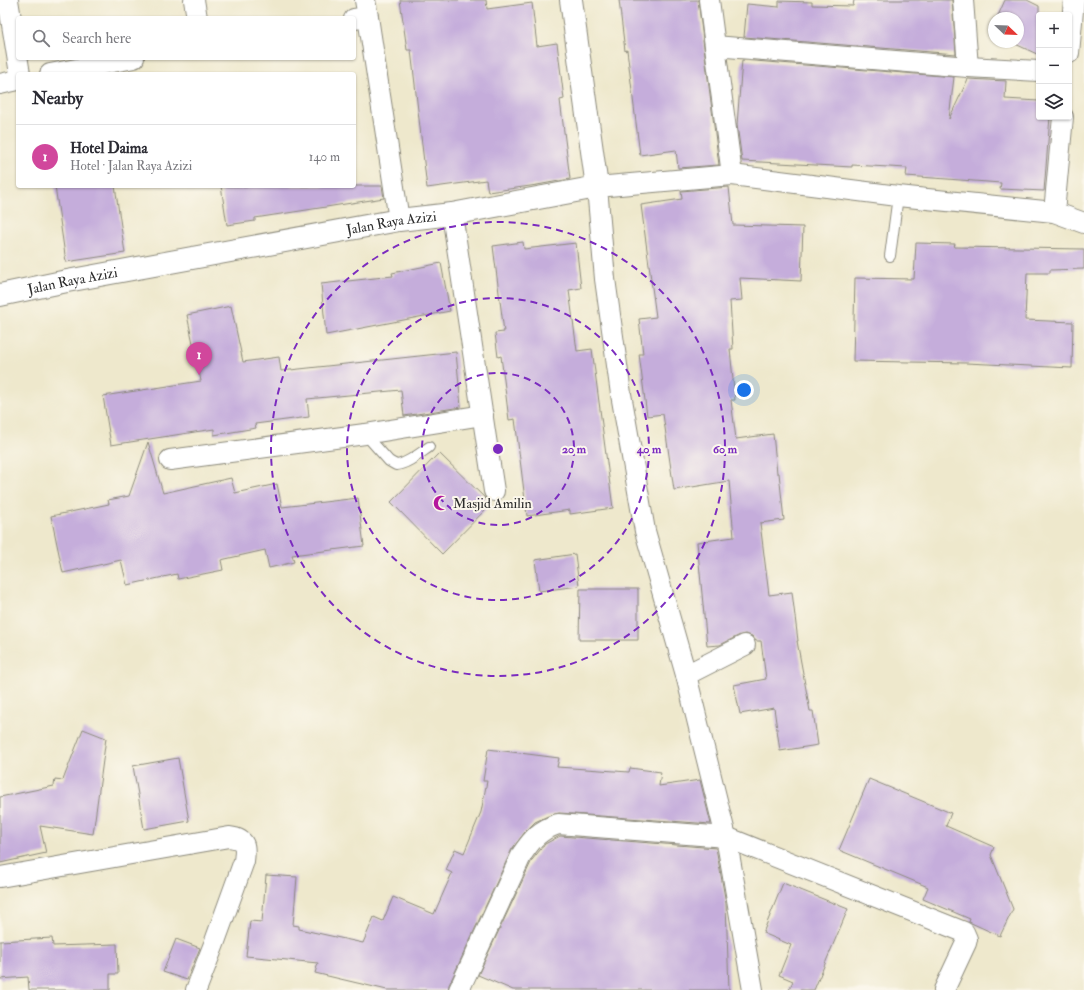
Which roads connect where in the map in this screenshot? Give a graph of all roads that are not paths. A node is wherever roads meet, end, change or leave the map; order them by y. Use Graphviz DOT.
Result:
graph roads {
  1 [pos="8,0"];
  2 [pos="194,0"];
  3 [pos="571,0"];
  4 [pos="709,0"];
  5 [pos="963,0"];
  6 [pos="1074,0"];
  7 [pos="362,12"];
  8 [pos="197,16"];
  9 [pos="715,46"];
  10 [pos="1069,48"];
  11 [pos="16,49"];
  12 [pos="18,60"];
  13 [pos="124,60"];
  14 [pos="968,67"];
  15 [pos="1036,71"];
  16 [pos="20,72"];
  17 [pos="60,72"];
  18 [pos="16,80"];
  19 [pos="0,84"];
  20 [pos="1063,120"];
  21 [pos="732,175"];
  22 [pos="598,187"];
  23 [pos="898,196"];
  24 [pos="1054,212"];
  25 [pos="452,214"];
  26 [pos="399,220"];
  27 [pos="1084,222"];
  28 [pos="890,256"];
  29 [pos="0,295"];
  30 [pos="483,416"];
  31 [pos="365,434"];
  32 [pos="429,447"];
  33 [pos="170,460"];
  34 [pos="494,491"];
  35 [pos="745,646"];
  36 [pos="686,675"];
  37 [pos="726,837"];
  38 [pos="0,877"];
  39 [pos="196,990"];
  40 [pos="459,990"];
  41 [pos="753,990"];
  42 [pos="944,990"];
  1 -- 11 [label="street"];
  2 -- 8 [label="street"];
  3 -- 22 [label="street"];
  4 -- 9 [label="street"];
  5 -- 14 [label="street"];
  6 -- 10 [label="street"];
  7 -- 26 [label="street"];
  9 -- 14 [label="street"];
  9 -- 21 [label="street"];
  12 -- 16 [label="street"];
  13 -- 17 [label="street"];
  14 -- 15 [label="street"];
  18 -- 19 [label="street"];
  20 -- 24 [label="street"];
  21 -- 22 [label="street"];
  21 -- 23 [label="street"];
  22 -- 25 [label="street, Jalan Raya Azizi"];
  22 -- 36 [label="street"];
  23 -- 24 [label="street"];
  23 -- 28 [label="lane"];
  24 -- 27 [label="street"];
  25 -- 26 [label="street, Jalan Raya Azizi"];
  25 -- 30 [label="street"];
  26 -- 29 [label="street, Jalan Raya Azizi"];
  30 -- 31 [label="street"];
  30 -- 34 [label="street"];
  31 -- 32 [label="lane"];
  31 -- 33 [label="street"];
  35 -- 36 [label="street"];
  36 -- 37 [label="street"];
  37 -- 40 [label="street"];
  37 -- 41 [label="street"];
  37 -- 42 [label="street"];
  38 -- 39 [label="street"];
}
